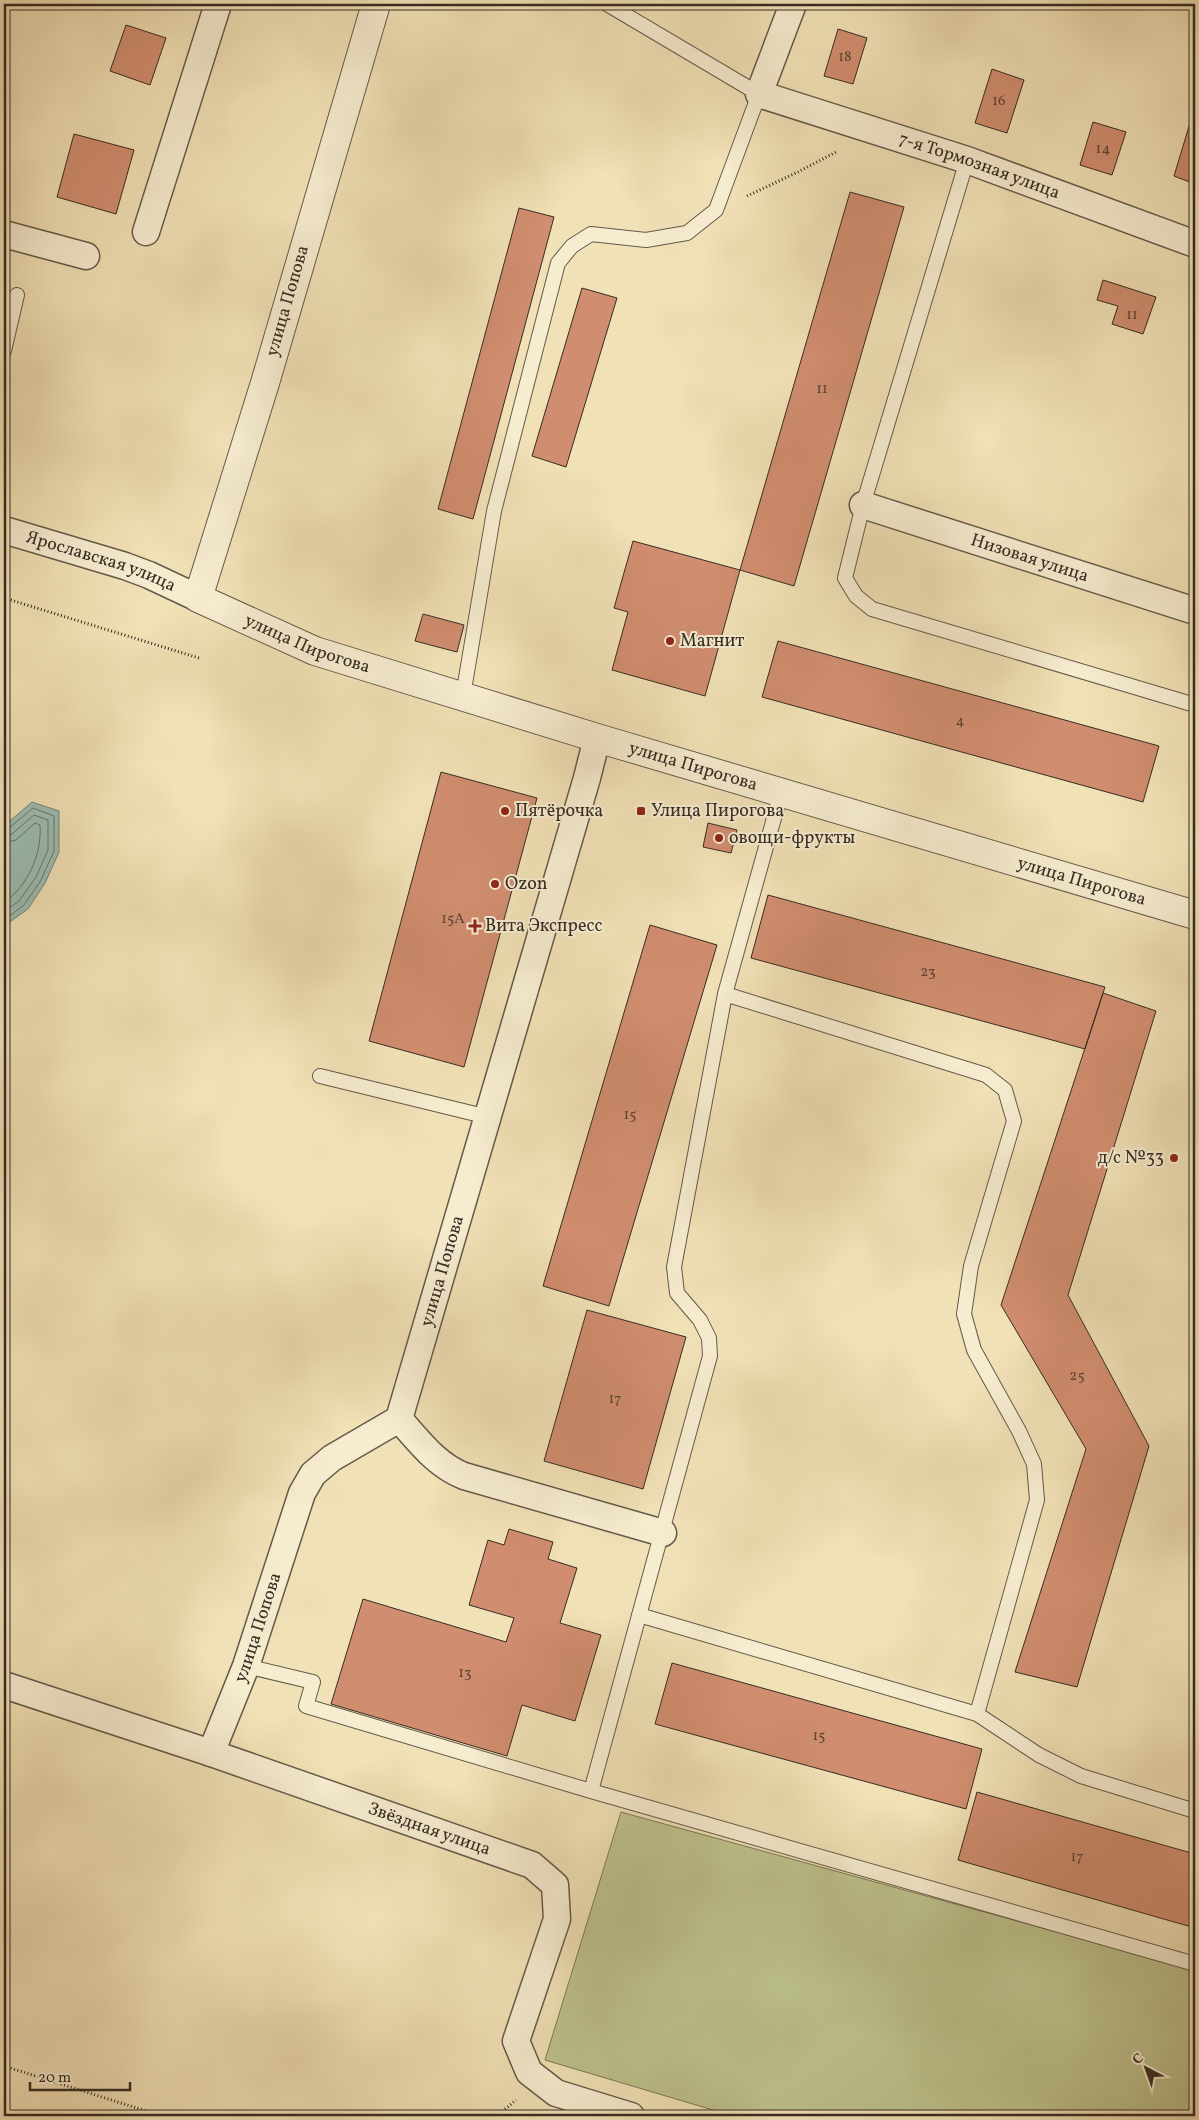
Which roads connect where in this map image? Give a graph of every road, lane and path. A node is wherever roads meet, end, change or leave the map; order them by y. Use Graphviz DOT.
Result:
graph roads {
  1 [pos="218,4"];
  2 [pos="376,4"];
  3 [pos="607,4"];
  4 [pos="793,4"];
  5 [pos="759,94"];
  6 [pos="873,132"];
  7 [pos="967,160"];
  8 [pos="716,210"];
  9 [pos="146,232"];
  10 [pos="4,234"];
  11 [pos="1195,244"];
  12 [pos="86,256"];
  13 [pos="17,295"];
  14 [pos="4,351"];
  15 [pos="864,505"];
  16 [pos="4,530"];
  17 [pos="4,598"];
  18 [pos="198,598"];
  19 [pos="1195,612"];
  20 [pos="199,658"];
  21 [pos="463,696"];
  22 [pos="1195,705"];
  23 [pos="597,738"];
  24 [pos="781,793"];
  25 [pos="1195,914"];
  26 [pos="725,994"];
  27 [pos="320,1076"];
  28 [pos="488,1117"];
  29 [pos="399,1419"];
  30 [pos="663,1533"];
  31 [pos="639,1615"];
  32 [pos="246,1666"];
  33 [pos="4,1684"];
  34 [pos="977,1714"];
  35 [pos="211,1754"];
  36 [pos="591,1791"];
  37 [pos="1195,1811"];
  38 [pos="1195,1964"];
  39 [pos="4,2066"];
  40 [pos="162,2116"];
  41 [pos="631,2116"];
  1 -- 9 [label="street"];
  2 -- 18 [label="street, улица Попова"];
  3 -- 5 [label="lane"];
  4 -- 5 [label="street"];
  5 -- 6 [label="street, 7-я Тормозная улица"];
  5 -- 8 [label="lane"];
  6 -- 7 [label="street, 7-я Тормозная улица"];
  6 -- 8 [label="path"];
  7 -- 11 [label="street, 7-я Тормозная улица"];
  7 -- 15 [label="lane"];
  8 -- 21 [label="lane"];
  10 -- 12 [label="street"];
  13 -- 14 [label="lane"];
  15 -- 19 [label="street, Низовая улица"];
  15 -- 22 [label="lane"];
  16 -- 18 [label="street, Ярославская улица"];
  17 -- 20 [label="path"];
  18 -- 21 [label="street, улица Пирогова"];
  21 -- 23 [label="street, улица Пирогова"];
  23 -- 24 [label="street, улица Пирогова"];
  23 -- 28 [label="street, улица Попова"];
  24 -- 25 [label="street, улица Пирогова"];
  24 -- 26 [label="lane"];
  26 -- 30 [label="lane"];
  26 -- 34 [label="lane"];
  27 -- 28 [label="lane"];
  28 -- 29 [label="street, улица Попова"];
  29 -- 30 [label="street"];
  29 -- 32 [label="street, улица Попова"];
  30 -- 31 [label="lane"];
  31 -- 34 [label="lane"];
  31 -- 36 [label="lane"];
  32 -- 35 [label="street, улица Попова"];
  32 -- 36 [label="lane"];
  33 -- 35 [label="street, Звёздная улица"];
  34 -- 37 [label="lane"];
  35 -- 41 [label="street, Звёздная улица"];
  36 -- 38 [label="lane"];
  39 -- 40 [label="path"];
}
